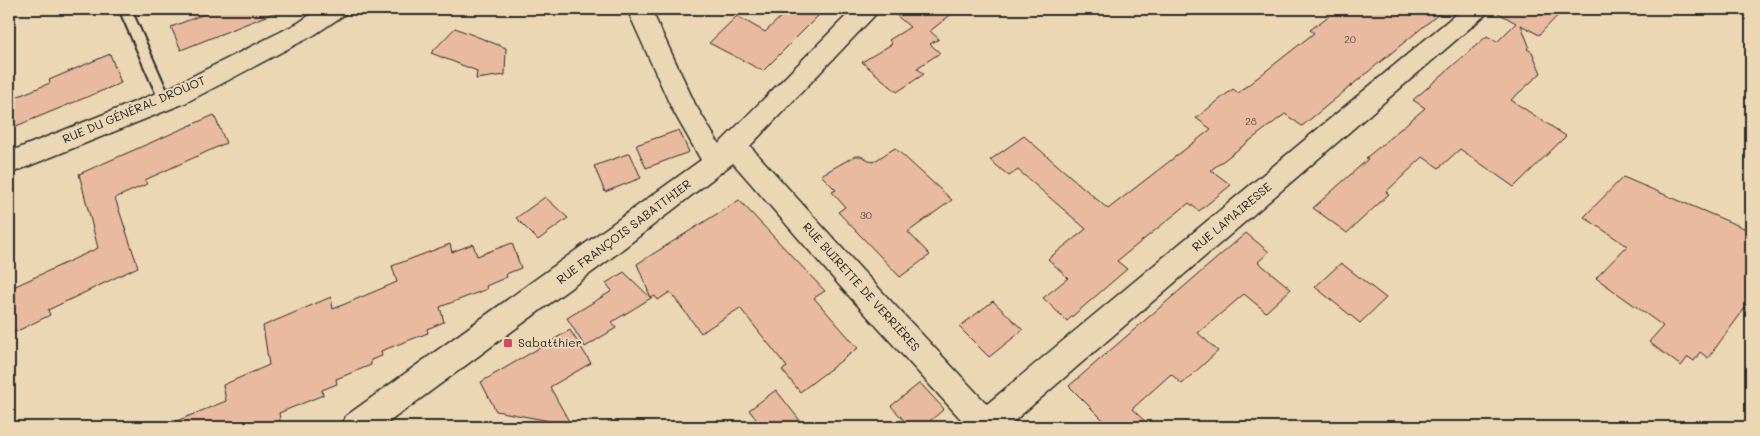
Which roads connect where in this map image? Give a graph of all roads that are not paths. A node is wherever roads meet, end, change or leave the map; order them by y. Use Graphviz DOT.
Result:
graph roads {
  1 [pos="125,9"];
  2 [pos="336,9"];
  3 [pos="866,9"];
  4 [pos="1477,9"];
  5 [pos="640,12"];
  6 [pos="164,100"];
  7 [pos="725,154"];
  8 [pos="9,163"];
  9 [pos="987,426"];
  10 [pos="357,427"];
  1 -- 6 [label="lane"];
  2 -- 6 [label="street, RUE DU GÉNÉRAL DROUOT"];
  3 -- 7 [label="street, RUE FRANÇOIS SABATTHIER"];
  4 -- 9 [label="street, RUE LAMAIRESSE"];
  5 -- 7 [label="street, RUE BUIRETTE DE VERRIÈRES"];
  6 -- 8 [label="street, RUE DU GÉNÉRAL DROUOT"];
  7 -- 9 [label="street, RUE BUIRETTE DE VERRIÈRES"];
  7 -- 10 [label="street, RUE FRANÇOIS SABATTHIER"];
}
